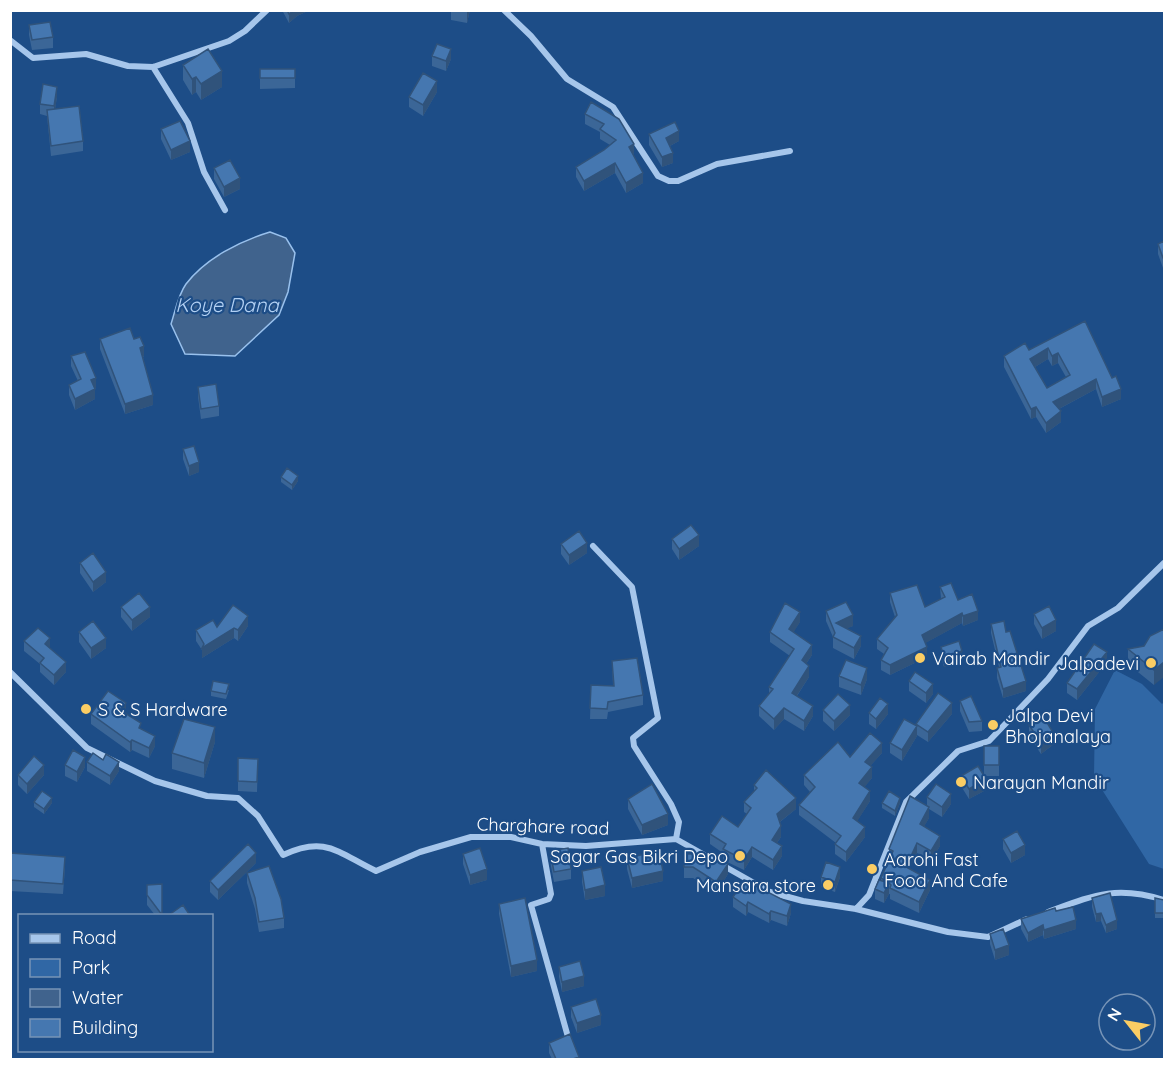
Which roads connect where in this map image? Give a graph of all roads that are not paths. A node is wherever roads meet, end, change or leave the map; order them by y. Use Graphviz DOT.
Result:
graph roads {
  1 [pos="267,10"];
  2 [pos="504,10"];
  3 [pos="10,40"];
  4 [pos="153,67"];
  5 [pos="790,151"];
  6 [pos="225,210"];
  7 [pos="593,546"];
  8 [pos="1164,563"];
  9 [pos="10,672"];
  10 [pos="676,839"];
  11 [pos="542,844"];
  12 [pos="1164,900"];
  13 [pos="856,909"];
  14 [pos="1040,914"];
  15 [pos="1030,918"];
  16 [pos="568,1037"];
  1 -- 4 [label="street"];
  2 -- 5 [label="street"];
  3 -- 4 [label="street"];
  4 -- 6 [label="street"];
  7 -- 10 [label="street"];
  8 -- 13 [label="street"];
  9 -- 11 [label="street, Charghare road"];
  10 -- 11 [label="street, Charghare road"];
  10 -- 13 [label="street"];
  11 -- 16 [label="street"];
  12 -- 14 [label="street"];
  13 -- 15 [label="street"];
}
